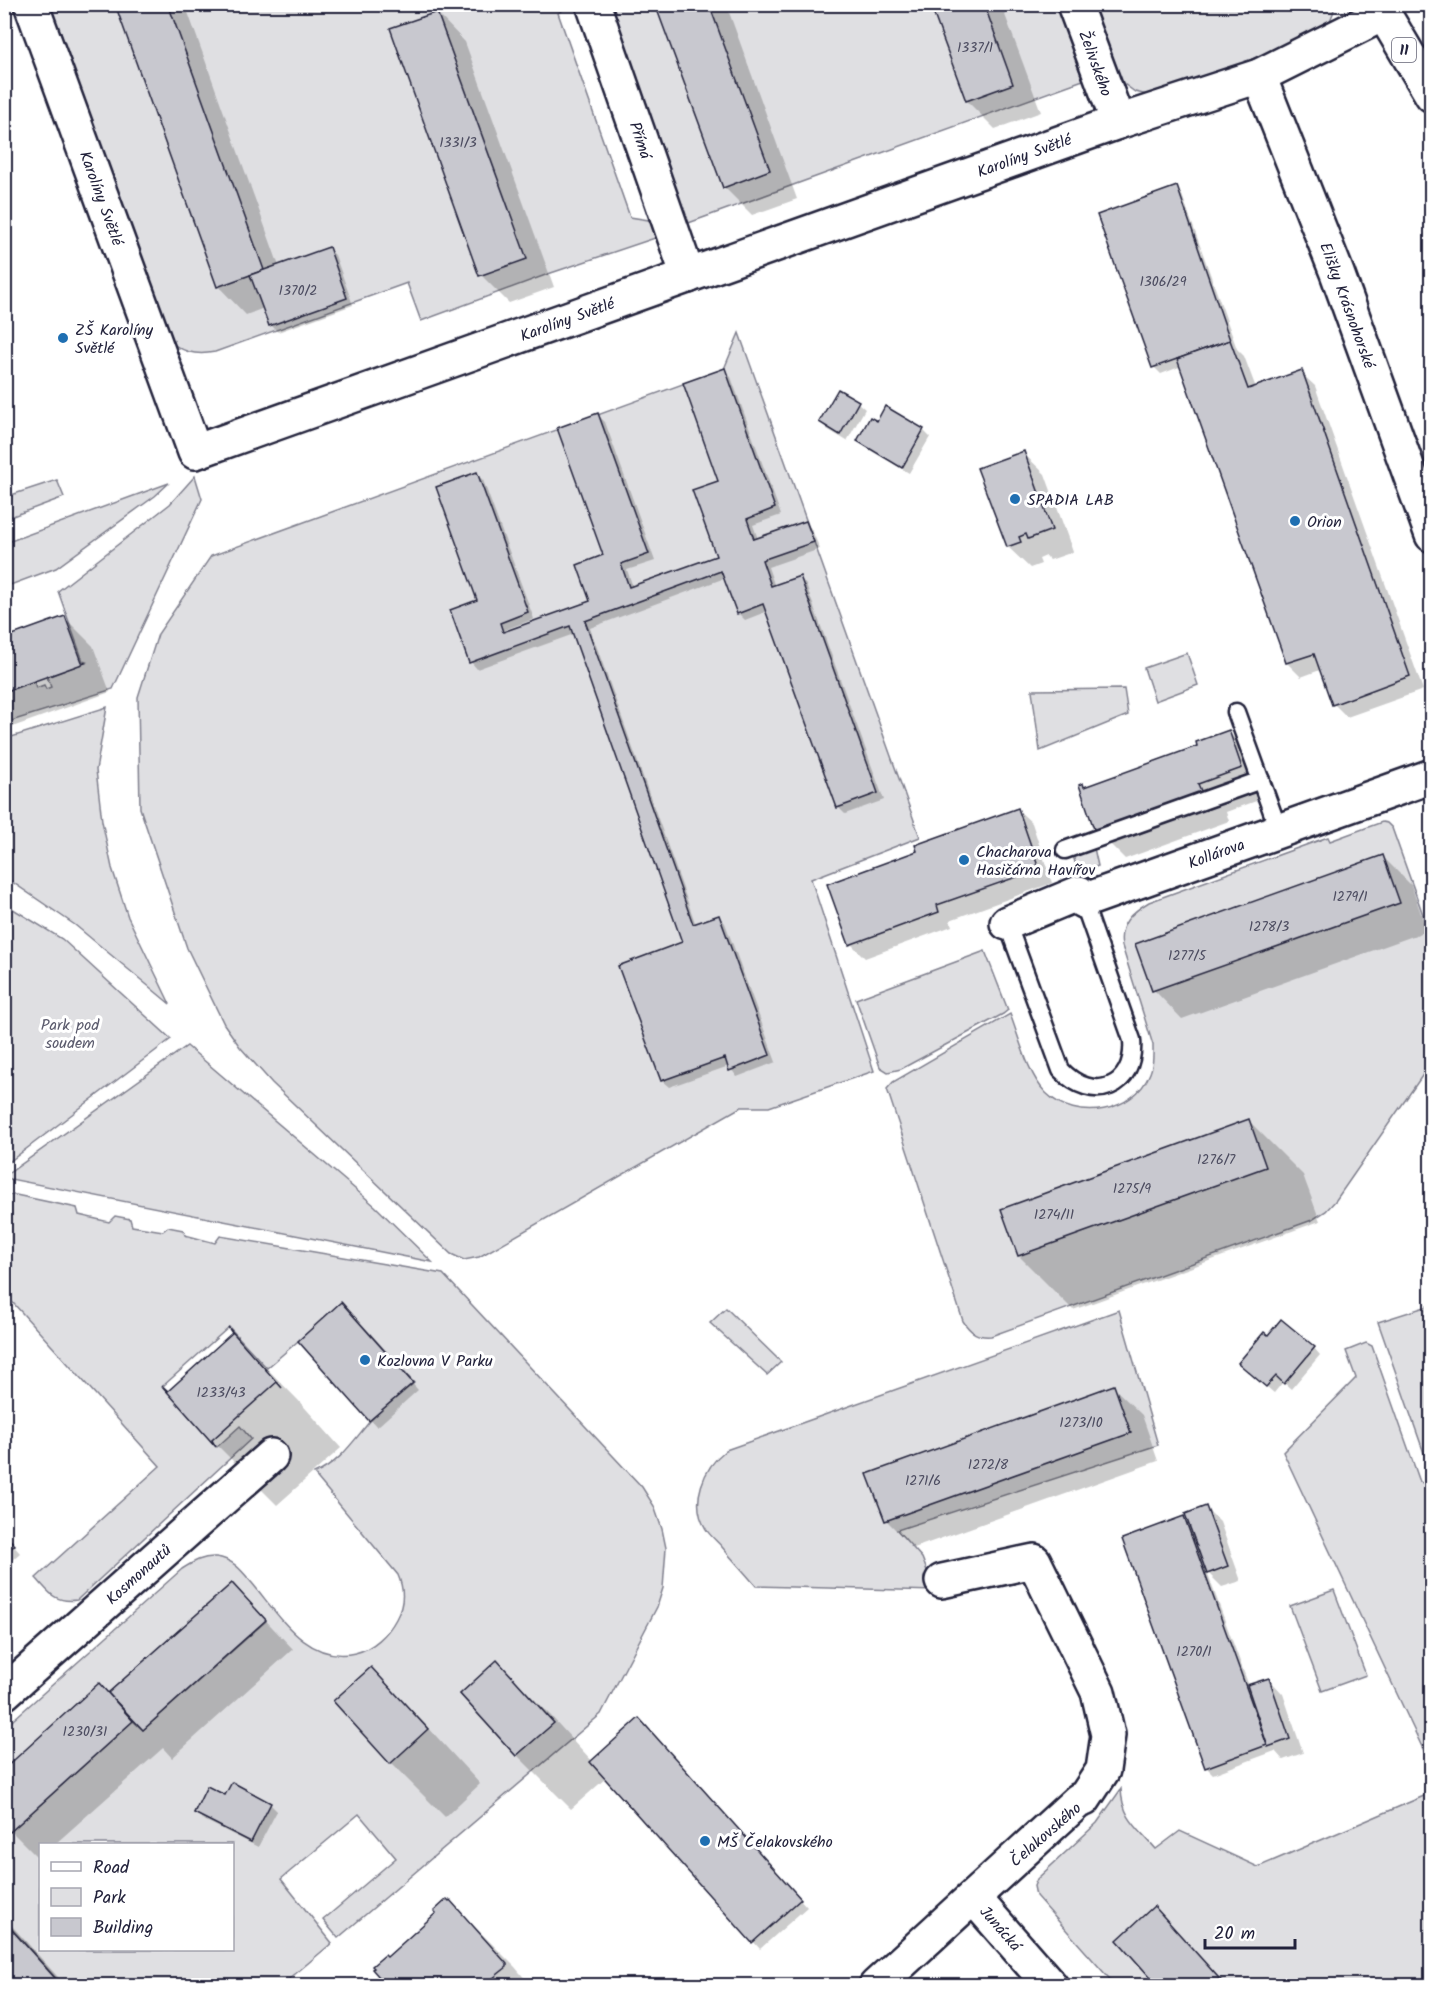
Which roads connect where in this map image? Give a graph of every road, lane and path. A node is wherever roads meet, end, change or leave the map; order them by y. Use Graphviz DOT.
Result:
graph roads {
  1 [pos="31,4"];
  2 [pos="593,4"];
  3 [pos="1074,4"];
  4 [pos="1380,9"];
  5 [pos="1259,76"];
  6 [pos="1431,95"];
  7 [pos="1118,122"];
  8 [pos="688,276"];
  9 [pos="1431,536"];
  10 [pos="1236,712"];
  11 [pos="1431,776"];
  12 [pos="1261,780"];
  13 [pos="1279,831"];
  14 [pos="1065,850"];
  15 [pos="1083,901"];
  16 [pos="1007,923"];
  17 [pos="271,1456"];
  18 [pos="942,1581"];
  19 [pos="4,1693"];
  20 [pos="974,1898"];
  21 [pos="876,1986"];
  22 [pos="1051,1986"];
  1 -- 8 [label="street, Karolíny Světlé"];
  2 -- 8 [label="street, Přímá"];
  3 -- 7 [label="street, Želivského"];
  4 -- 5 [label="street, Karolíny Světlé"];
  4 -- 6 [label="street, 11"];
  5 -- 7 [label="street, Karolíny Světlé"];
  5 -- 9 [label="street, Elišky Krásnohorské"];
  7 -- 8 [label="street, Karolíny Světlé"];
  10 -- 12 [label="lane"];
  11 -- 13 [label="street, Kollárova"];
  12 -- 13 [label="lane"];
  12 -- 14 [label="lane"];
  13 -- 15 [label="street, Kollárova"];
  15 -- 16 [label="street, Kollárova"];
  15 -- 16 [label="lane"];
  17 -- 19 [label="street, Kosmonautů"];
  18 -- 20 [label="street, Čelakovského"];
  20 -- 21 [label="street, Čelakovského"];
  20 -- 22 [label="street, Junácká"];
}
